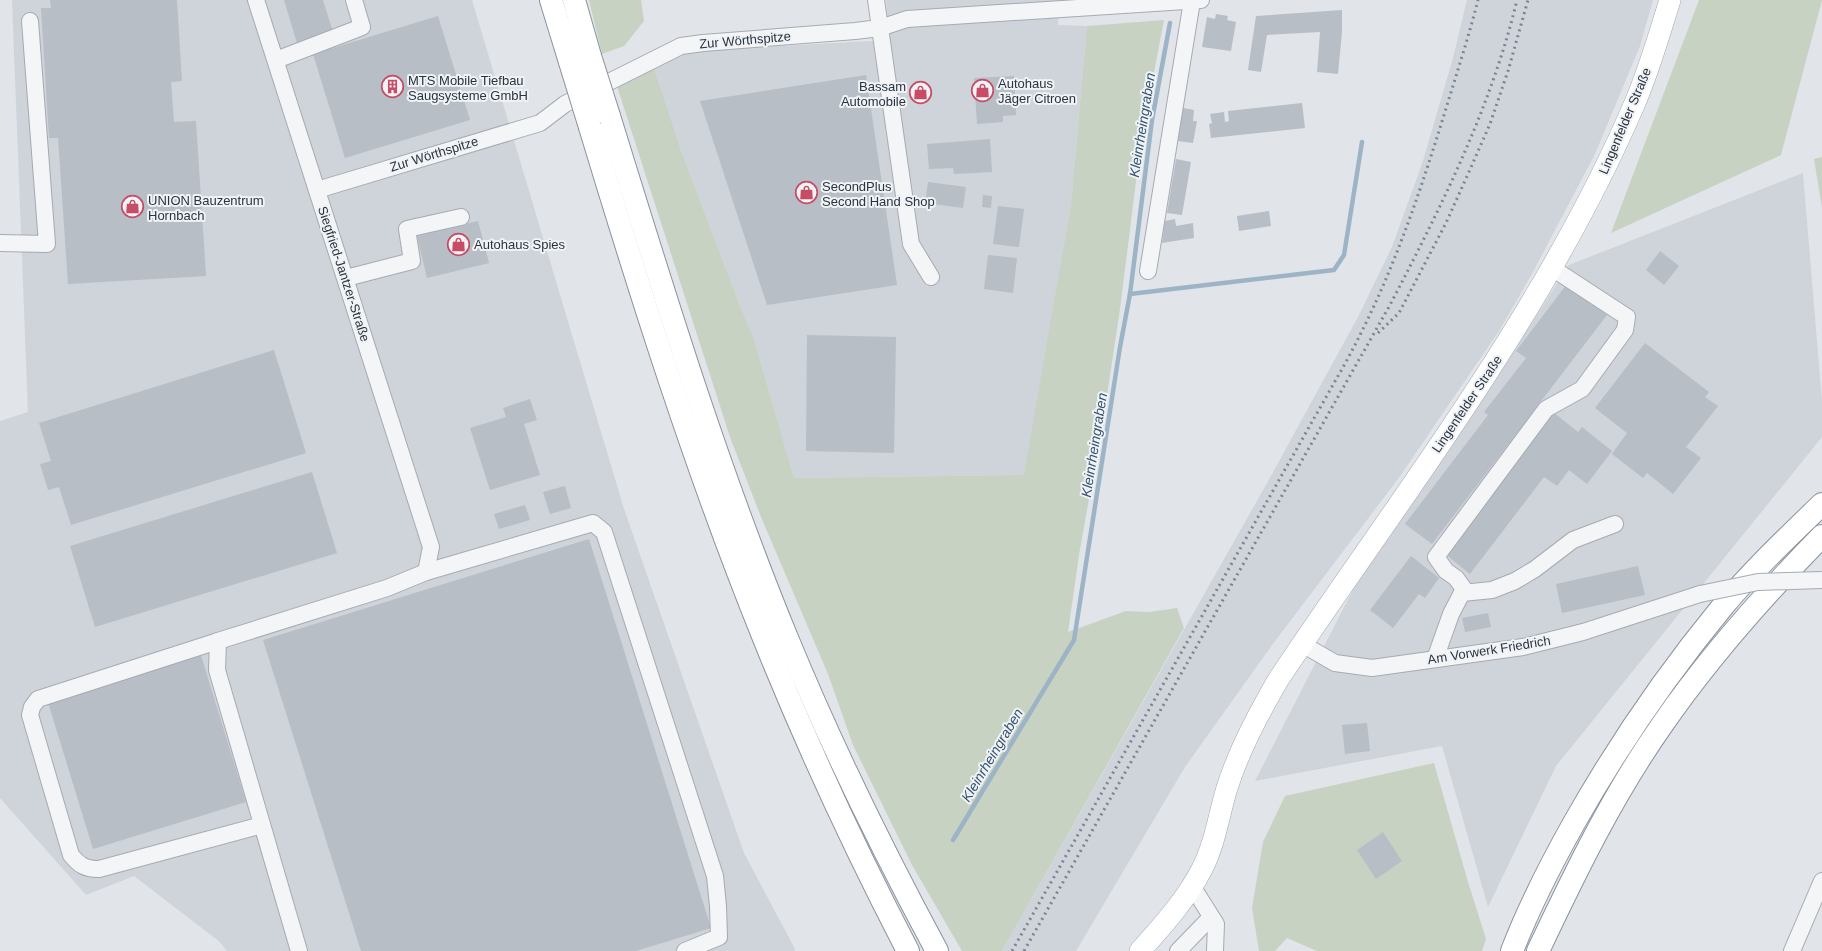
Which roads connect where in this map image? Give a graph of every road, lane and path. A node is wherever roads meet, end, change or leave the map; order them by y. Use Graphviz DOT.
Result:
graph roads {
  1 [pos="256,0"];
  2 [pos="354,0"];
  3 [pos="551,0"];
  4 [pos="574,0"];
  5 [pos="876,0"];
  6 [pos="1196,0"];
  7 [pos="1670,0"];
  8 [pos="30,21"];
  9 [pos="880,28"];
  10 [pos="276,60"];
  11 [pos="317,190"];
  12 [pos="461,217"];
  13 [pos="0,243"];
  14 [pos="1552,268"];
  15 [pos="1148,271"];
  16 [pos="931,277"];
  17 [pos="346,278"];
  18 [pos="1822,504"];
  19 [pos="1616,524"];
  20 [pos="1822,536"];
  21 [pos="426,572"];
  22 [pos="1822,580"];
  23 [pos="1462,593"];
  24 [pos="218,641"];
  25 [pos="1302,644"];
  26 [pos="1435,659"];
  27 [pos="262,825"];
  28 [pos="1822,881"];
  29 [pos="1192,886"];
  30 [pos="1211,917"];
  31 [pos="299,951"];
  32 [pos="685,951"];
  33 [pos="908,951"];
  34 [pos="937,951"];
  35 [pos="1140,951"];
  36 [pos="1178,951"];
  37 [pos="1215,951"];
  38 [pos="1512,951"];
  39 [pos="1538,951"];
  40 [pos="1792,951"];
  1 -- 10 [label="street, Siegfried-Jantzer-Straße"];
  2 -- 10 [label="street"];
  3 -- 33 [label="highway, bridge"];
  4 -- 34 [label="highway, bridge"];
  5 -- 9 [label="street"];
  6 -- 9 [label="street, Zur Wörthspitze"];
  6 -- 15 [label="street"];
  7 -- 14 [label="main road, Lingenfelder Straße"];
  8 -- 13 [label="street"];
  9 -- 11 [label="street, Zur Wörthspitze"];
  9 -- 16 [label="street"];
  10 -- 11 [label="street, Siegfried-Jantzer-Straße"];
  11 -- 17 [label="street, Siegfried-Jantzer-Straße"];
  12 -- 17 [label="street"];
  14 -- 23 [label="street"];
  14 -- 25 [label="main road, Lingenfelder Straße"];
  17 -- 21 [label="street, Siegfried-Jantzer-Straße"];
  18 -- 38 [label="highway"];
  19 -- 23 [label="street"];
  20 -- 39 [label="highway"];
  21 -- 24 [label="street"];
  21 -- 32 [label="street"];
  22 -- 26 [label="street, Am Vorwerk Friedrich, bridge"];
  23 -- 26 [label="street"];
  24 -- 27 [label="street"];
  24 -- 27 [label="street"];
  25 -- 26 [label="street, Am Vorwerk Friedrich"];
  25 -- 29 [label="main road, Lingenfelder Straße"];
  27 -- 31 [label="street"];
  28 -- 40 [label="street"];
  29 -- 30 [label="street"];
  29 -- 35 [label="main road, Lingenfelder Straße"];
  30 -- 36 [label="street"];
  30 -- 37 [label="street"];
}
